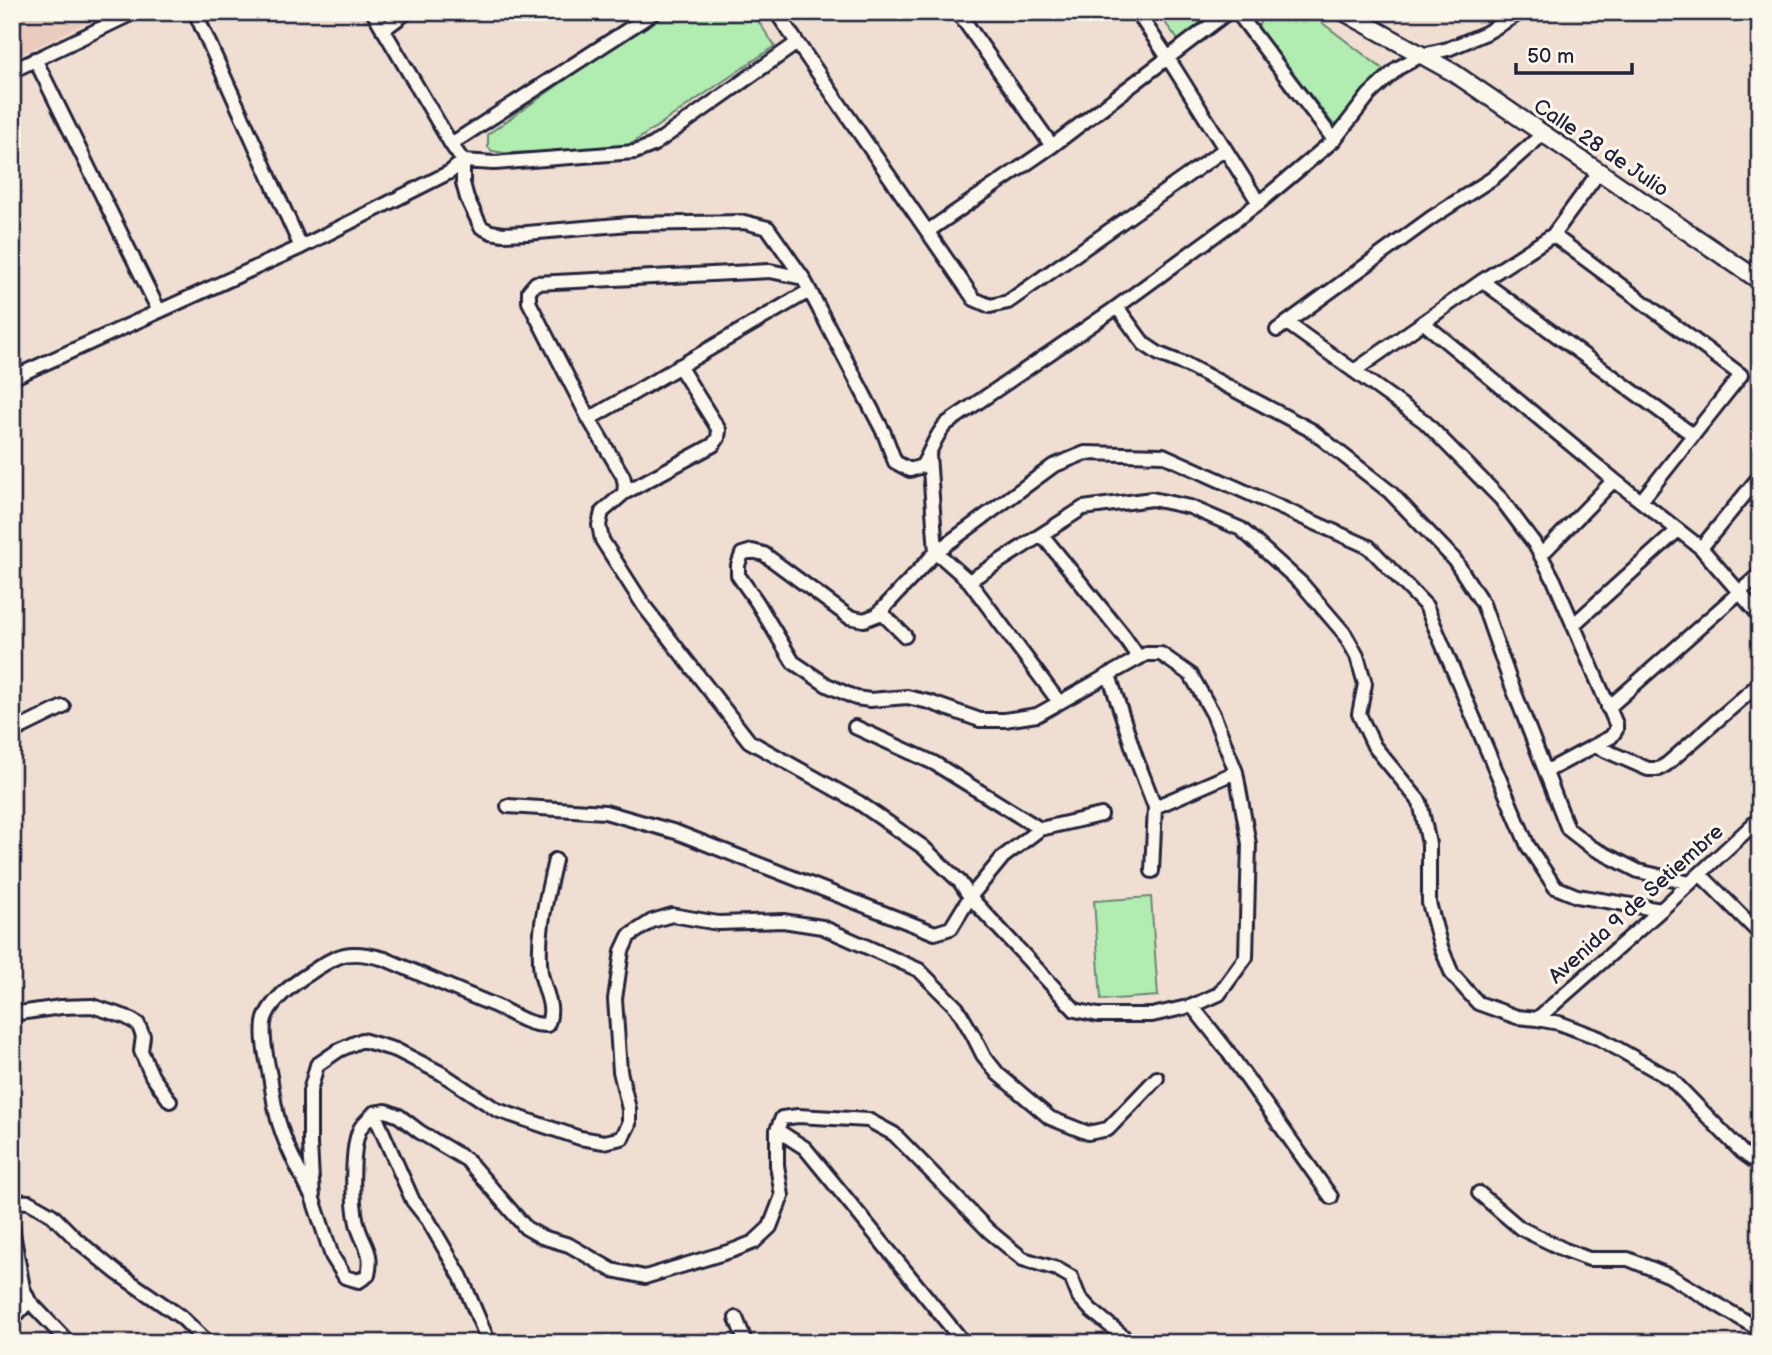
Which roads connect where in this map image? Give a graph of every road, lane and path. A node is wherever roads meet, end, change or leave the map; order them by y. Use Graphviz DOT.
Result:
graph roads {
  1 [pos="135,12"];
  2 [pos="195,12"];
  3 [pos="373,12"];
  4 [pos="407,12"];
  5 [pos="655,12"];
  6 [pos="776,12"];
  7 [pos="958,12"];
  8 [pos="1136,12"];
  9 [pos="1228,12"];
  10 [pos="1237,12"];
  11 [pos="1344,12"];
  12 [pos="1521,12"];
  13 [pos="383,30"];
  14 [pos="797,43"];
  15 [pos="1422,55"];
  16 [pos="1168,58"];
  17 [pos="35,60"];
  18 [pos="12,71"];
  19 [pos="1543,134"];
  20 [pos="1334,140"];
  21 [pos="451,144"];
  22 [pos="1052,145"];
  23 [pos="1225,149"];
  24 [pos="463,161"];
  25 [pos="1599,172"];
  26 [pos="1259,203"];
  27 [pos="928,231"];
  28 [pos="1553,235"];
  29 [pos="301,247"];
  30 [pos="803,278"];
  31 [pos="1482,281"];
  32 [pos="1760,281"];
  33 [pos="809,290"];
  34 [pos="1117,307"];
  35 [pos="159,311"];
  36 [pos="1424,323"];
  37 [pos="679,366"];
  38 [pos="1354,371"];
  39 [pos="12,378"];
  40 [pos="589,419"];
  41 [pos="1693,435"];
  42 [pos="929,454"];
  43 [pos="1760,476"];
  44 [pos="1614,480"];
  45 [pos="624,493"];
  46 [pos="1641,501"];
  47 [pos="1678,530"];
  48 [pos="1042,535"];
  49 [pos="1701,548"];
  50 [pos="936,552"];
  51 [pos="1541,555"];
  52 [pos="1760,574"];
  53 [pos="970,580"];
  54 [pos="1740,593"];
  55 [pos="880,611"];
  56 [pos="1760,617"];
  57 [pos="1573,625"];
  58 [pos="905,636"];
  59 [pos="1139,659"];
  60 [pos="1109,675"];
  61 [pos="1760,682"];
  62 [pos="1059,702"];
  63 [pos="64,707"];
  64 [pos="1608,708"];
  65 [pos="855,727"];
  66 [pos="12,732"];
  67 [pos="1595,746"];
  68 [pos="1547,771"];
  69 [pos="1236,772"];
  70 [pos="508,806"];
  71 [pos="1155,807"];
  72 [pos="1101,815"];
  73 [pos="1760,818"];
  74 [pos="1040,829"];
  75 [pos="555,860"];
  76 [pos="1152,871"];
  77 [pos="1700,874"];
  78 [pos="1690,883"];
  79 [pos="970,897"];
  80 [pos="1661,910"];
  81 [pos="1760,933"];
  82 [pos="1192,1006"];
  83 [pos="12,1014"];
  84 [pos="1537,1018"];
  85 [pos="1157,1078"];
  86 [pos="170,1101"];
  87 [pos="374,1113"];
  88 [pos="778,1130"];
  89 [pos="1760,1165"];
  90 [pos="1479,1193"];
  91 [pos="1331,1197"];
  92 [pos="313,1199"];
  93 [pos="12,1201"];
  94 [pos="12,1227"];
  95 [pos="18,1288"];
  96 [pos="29,1301"];
  97 [pos="736,1318"];
  98 [pos="12,1320"];
  99 [pos="1760,1330"];
  100 [pos="69,1343"];
  101 [pos="208,1343"];
  102 [pos="489,1343"];
  103 [pos="746,1343"];
  104 [pos="964,1343"];
  105 [pos="1124,1343"];
  1 -- 17 [label="street"];
  2 -- 29 [label="street"];
  3 -- 13 [label="street"];
  4 -- 13 [label="street"];
  5 -- 21 [label="street"];
  6 -- 14 [label="street"];
  7 -- 22 [label="street"];
  8 -- 16 [label="street"];
  9 -- 16 [label="street"];
  10 -- 20 [label="street"];
  11 -- 15 [label="street, Calle 28 de Julio"];
  12 -- 15 [label="street"];
  13 -- 21 [label="street"];
  14 -- 24 [label="street"];
  14 -- 27 [label="street"];
  15 -- 19 [label="street, Calle 28 de Julio"];
  15 -- 20 [label="street"];
  16 -- 22 [label="street"];
  16 -- 23 [label="street"];
  17 -- 18 [label="street"];
  17 -- 35 [label="street"];
  19 -- 25 [label="street, Calle 28 de Julio"];
  19 -- 38 [label="street"];
  20 -- 26 [label="street"];
  21 -- 24 [label="street"];
  22 -- 27 [label="street"];
  23 -- 26 [label="street"];
  23 -- 27 [label="street"];
  24 -- 29 [label="street"];
  24 -- 30 [label="street"];
  25 -- 28 [label="street"];
  25 -- 32 [label="street, Calle 28 de Julio"];
  26 -- 34 [label="street"];
  28 -- 31 [label="street"];
  28 -- 41 [label="street"];
  29 -- 35 [label="street"];
  30 -- 33 [label="street"];
  30 -- 40 [label="street"];
  31 -- 36 [label="street"];
  31 -- 41 [label="street"];
  33 -- 37 [label="street"];
  33 -- 42 [label="street"];
  34 -- 42 [label="street"];
  34 -- 68 [label="street"];
  35 -- 39 [label="street"];
  36 -- 38 [label="street"];
  36 -- 44 [label="street"];
  37 -- 40 [label="street"];
  37 -- 45 [label="street"];
  38 -- 51 [label="street"];
  40 -- 45 [label="street"];
  41 -- 46 [label="street"];
  42 -- 50 [label="street"];
  43 -- 49 [label="street"];
  44 -- 46 [label="street"];
  44 -- 51 [label="street"];
  45 -- 79 [label="street"];
  46 -- 47 [label="street"];
  47 -- 49 [label="street"];
  47 -- 57 [label="street"];
  48 -- 53 [label="street"];
  48 -- 59 [label="street"];
  48 -- 84 [label="street"];
  49 -- 54 [label="street"];
  50 -- 53 [label="street"];
  50 -- 55 [label="street"];
  50 -- 80 [label="street"];
  51 -- 57 [label="street"];
  52 -- 54 [label="street"];
  53 -- 62 [label="street"];
  54 -- 56 [label="street"];
  54 -- 64 [label="street"];
  55 -- 58 [label="street"];
  55 -- 62 [label="street"];
  57 -- 64 [label="street"];
  59 -- 60 [label="street"];
  59 -- 69 [label="street"];
  60 -- 62 [label="street"];
  60 -- 71 [label="street"];
  61 -- 67 [label="street"];
  63 -- 66 [label="street"];
  64 -- 67 [label="street"];
  65 -- 74 [label="street"];
  67 -- 68 [label="street"];
  68 -- 78 [label="street"];
  69 -- 71 [label="street"];
  69 -- 82 [label="street"];
  70 -- 79 [label="street"];
  71 -- 76 [label="street"];
  72 -- 74 [label="street"];
  73 -- 77 [label="street, Avenida 9 de Setiembre"];
  74 -- 79 [label="street"];
  75 -- 92 [label="street"];
  77 -- 78 [label="street, Avenida 9 de Setiembre"];
  77 -- 81 [label="street"];
  78 -- 80 [label="street, Avenida 9 de Setiembre"];
  79 -- 82 [label="street"];
  80 -- 84 [label="street, Avenida 9 de Setiembre"];
  82 -- 91 [label="street"];
  83 -- 86 [label="street"];
  84 -- 89 [label="street"];
  85 -- 92 [label="street"];
  87 -- 88 [label="street"];
  87 -- 92 [label="street"];
  87 -- 102 [label="street"];
  88 -- 104 [label="street"];
  88 -- 105 [label="street"];
  90 -- 99 [label="street"];
  93 -- 101 [label="street"];
  94 -- 95 [label="street"];
  95 -- 96 [label="street"];
  96 -- 98 [label="street"];
  96 -- 100 [label="street"];
  97 -- 103 [label="street"];
}
